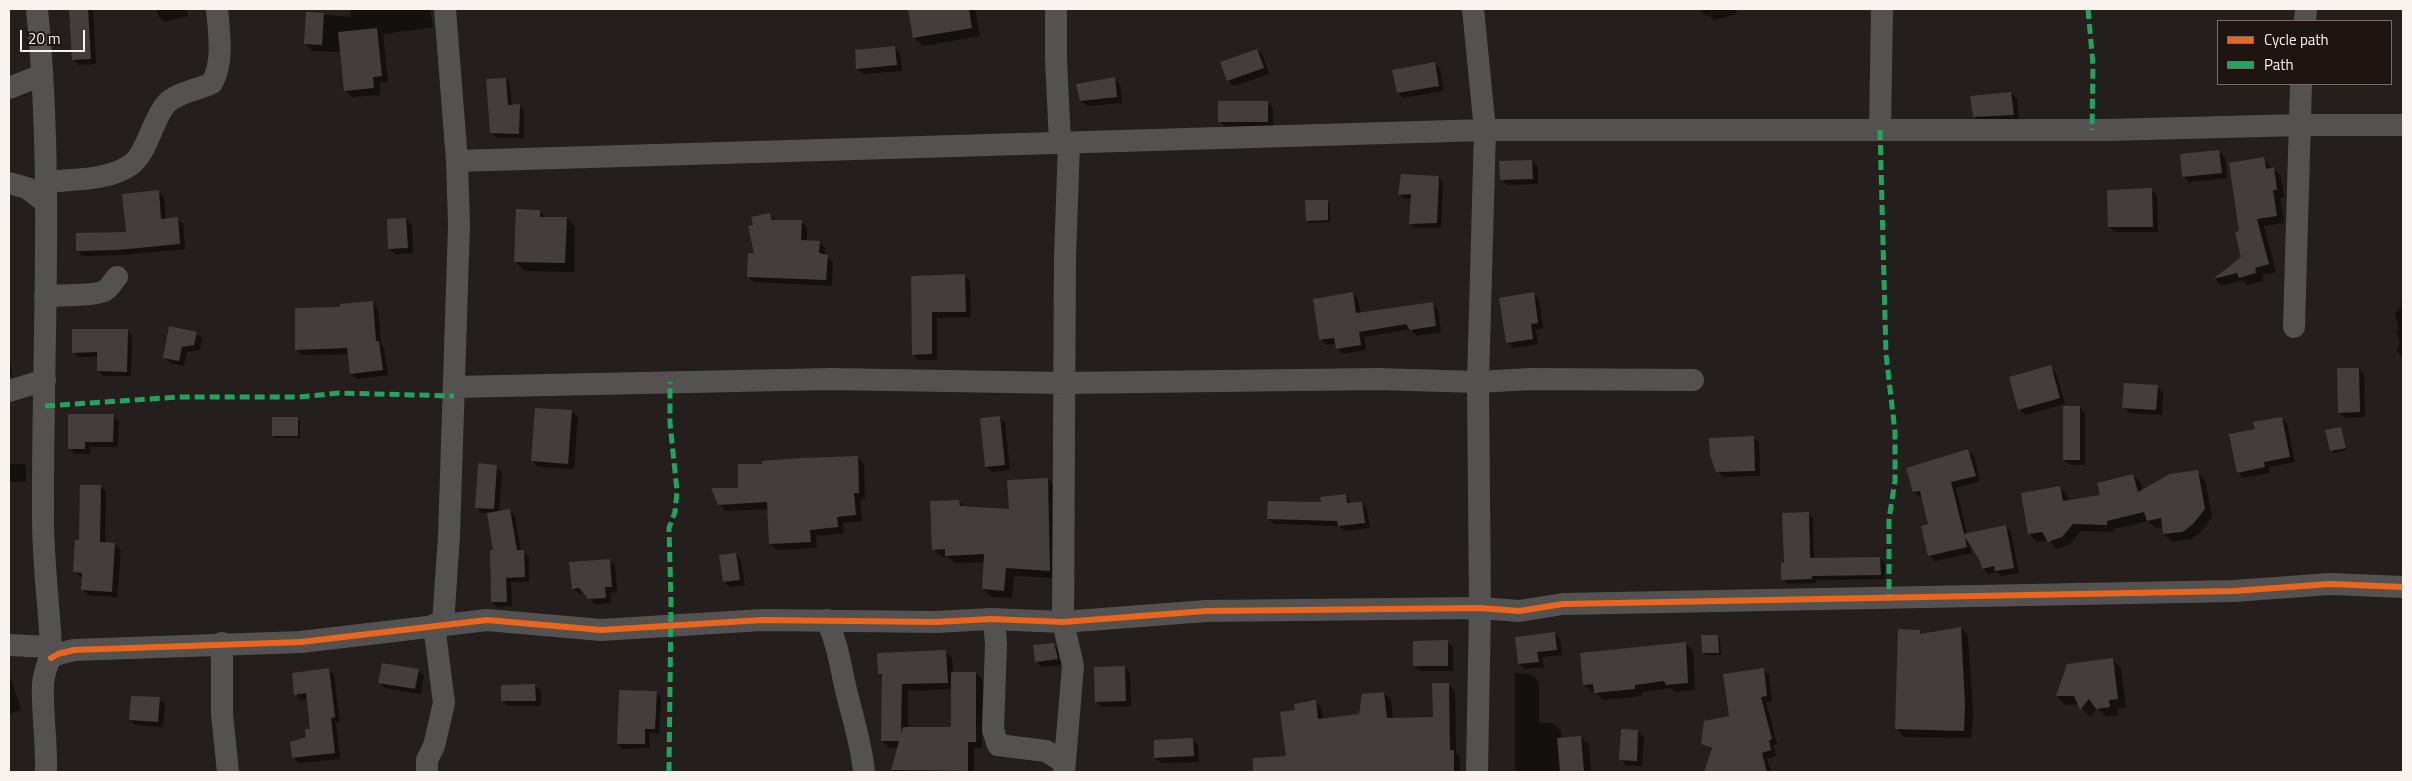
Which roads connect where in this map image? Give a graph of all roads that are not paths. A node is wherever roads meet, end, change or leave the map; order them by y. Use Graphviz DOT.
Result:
graph roads {
  1 [pos="37,9"];
  2 [pos="217,9"];
  3 [pos="445,9"];
  4 [pos="1056,9"];
  5 [pos="1473,9"];
  6 [pos="1882,9"];
  7 [pos="42,75"];
  8 [pos="2301,85"];
  9 [pos="9,88"];
  10 [pos="2300,125"];
  11 [pos="2403,125"];
  12 [pos="1485,130"];
  13 [pos="1880,130"];
  14 [pos="1064,143"];
  15 [pos="457,161"];
  16 [pos="9,183"];
  17 [pos="45,192"];
  18 [pos="117,276"];
  19 [pos="45,297"];
  20 [pos="2294,327"];
  21 [pos="45,380"];
  22 [pos="1693,380"];
  23 [pos="1478,382"];
  24 [pos="1066,383"];
  25 [pos="454,387"];
  26 [pos="9,391"];
  27 [pos="2403,587"];
  28 [pos="1480,608"];
  29 [pos="827,620"];
  30 [pos="994,620"];
  31 [pos="1063,622"];
  32 [pos="439,624"];
  33 [pos="222,643"];
  34 [pos="9,645"];
  35 [pos="51,653"];
  36 [pos="1064,767"];
  37 [pos="46,772"];
  38 [pos="228,772"];
  39 [pos="427,772"];
  40 [pos="864,772"];
  41 [pos="1477,772"];
  1 -- 7 [label="street"];
  2 -- 17 [label="street"];
  3 -- 15 [label="street"];
  4 -- 14 [label="street"];
  5 -- 12 [label="street"];
  6 -- 13 [label="street"];
  7 -- 9 [label="street"];
  7 -- 17 [label="street"];
  8 -- 10 [label="street"];
  10 -- 11 [label="street"];
  10 -- 13 [label="street"];
  10 -- 20 [label="street"];
  12 -- 13 [label="street"];
  12 -- 14 [label="street"];
  12 -- 23 [label="street"];
  14 -- 15 [label="street"];
  14 -- 24 [label="street"];
  15 -- 25 [label="street"];
  16 -- 17 [label="street"];
  17 -- 19 [label="street"];
  18 -- 19 [label="street"];
  19 -- 21 [label="street"];
  21 -- 26 [label="street"];
  21 -- 35 [label="street"];
  22 -- 23 [label="street"];
  23 -- 24 [label="street"];
  23 -- 28 [label="street"];
  24 -- 25 [label="street"];
  24 -- 31 [label="street"];
  25 -- 32 [label="street"];
  27 -- 28 [label="street"];
  28 -- 31 [label="street"];
  28 -- 41 [label="street"];
  29 -- 30 [label="street"];
  29 -- 32 [label="street"];
  29 -- 40 [label="street"];
  30 -- 31 [label="street"];
  30 -- 36 [label="street"];
  31 -- 36 [label="street"];
  32 -- 33 [label="street"];
  32 -- 39 [label="street"];
  33 -- 35 [label="street"];
  33 -- 38 [label="street"];
  34 -- 35 [label="street"];
  35 -- 37 [label="street"];
}
